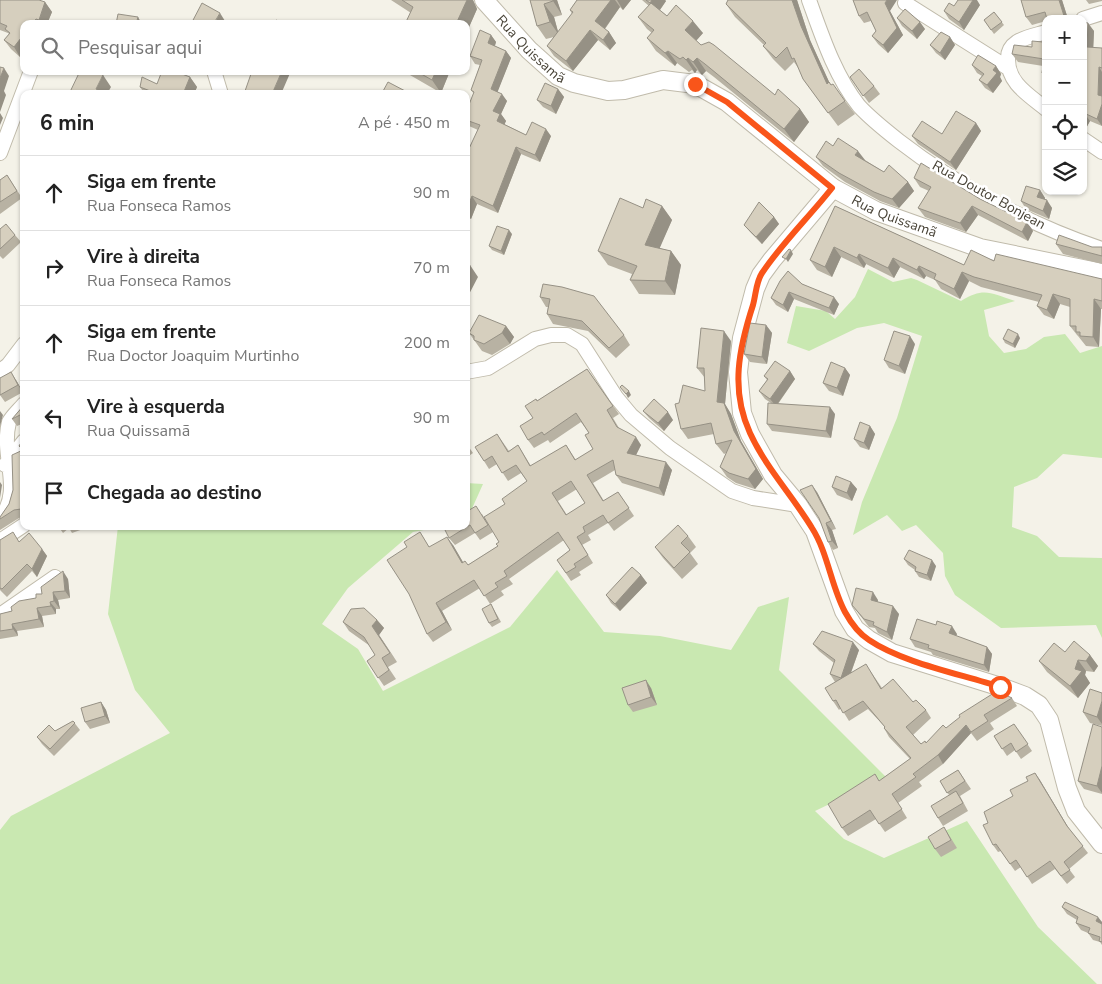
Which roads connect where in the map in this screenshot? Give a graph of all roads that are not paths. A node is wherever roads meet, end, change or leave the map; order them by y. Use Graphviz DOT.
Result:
graph roads {
  1 [pos="484,0"];
  2 [pos="809,0"];
  3 [pos="905,3"];
  4 [pos="1102,13"];
  5 [pos="1087,18"];
  6 [pos="1042,33"];
  7 [pos="1008,68"];
  8 [pos="29,75"];
  9 [pos="215,75"];
  10 [pos="23,90"];
  11 [pos="220,90"];
  12 [pos="20,98"];
  13 [pos="1042,105"];
  14 [pos="1087,142"];
  15 [pos="1102,152"];
  16 [pos="0,153"];
  17 [pos="832,188"];
  18 [pos="1102,249"];
  19 [pos="1102,273"];
  20 [pos="20,349"];
  21 [pos="0,371"];
  22 [pos="470,371"];
  23 [pos="20,409"];
  24 [pos="20,446"];
  25 [pos="5,465"];
  26 [pos="798,506"];
  27 [pos="0,519"];
  28 [pos="20,528"];
  29 [pos="0,542"];
  30 [pos="62,573"];
  31 [pos="0,615"];
  32 [pos="1102,844"];
  1 -- 17 [label="street, Rua Quissamã"];
  2 -- 18 [label="street, Rua Doutor Bonjean"];
  3 -- 7 [label="street"];
  4 -- 5 [label="street"];
  6 -- 7 [label="street"];
  7 -- 13 [label="street"];
  8 -- 10 [label="street"];
  9 -- 11 [label="street"];
  12 -- 16 [label="street"];
  14 -- 15 [label="street"];
  17 -- 19 [label="street, Rua Quissamã"];
  17 -- 26 [label="street"];
  20 -- 21 [label="street"];
  22 -- 26 [label="street"];
  23 -- 25 [label="street"];
  24 -- 25 [label="street"];
  25 -- 27 [label="street"];
  26 -- 32 [label="street"];
  28 -- 29 [label="street"];
  30 -- 31 [label="street"];
}
